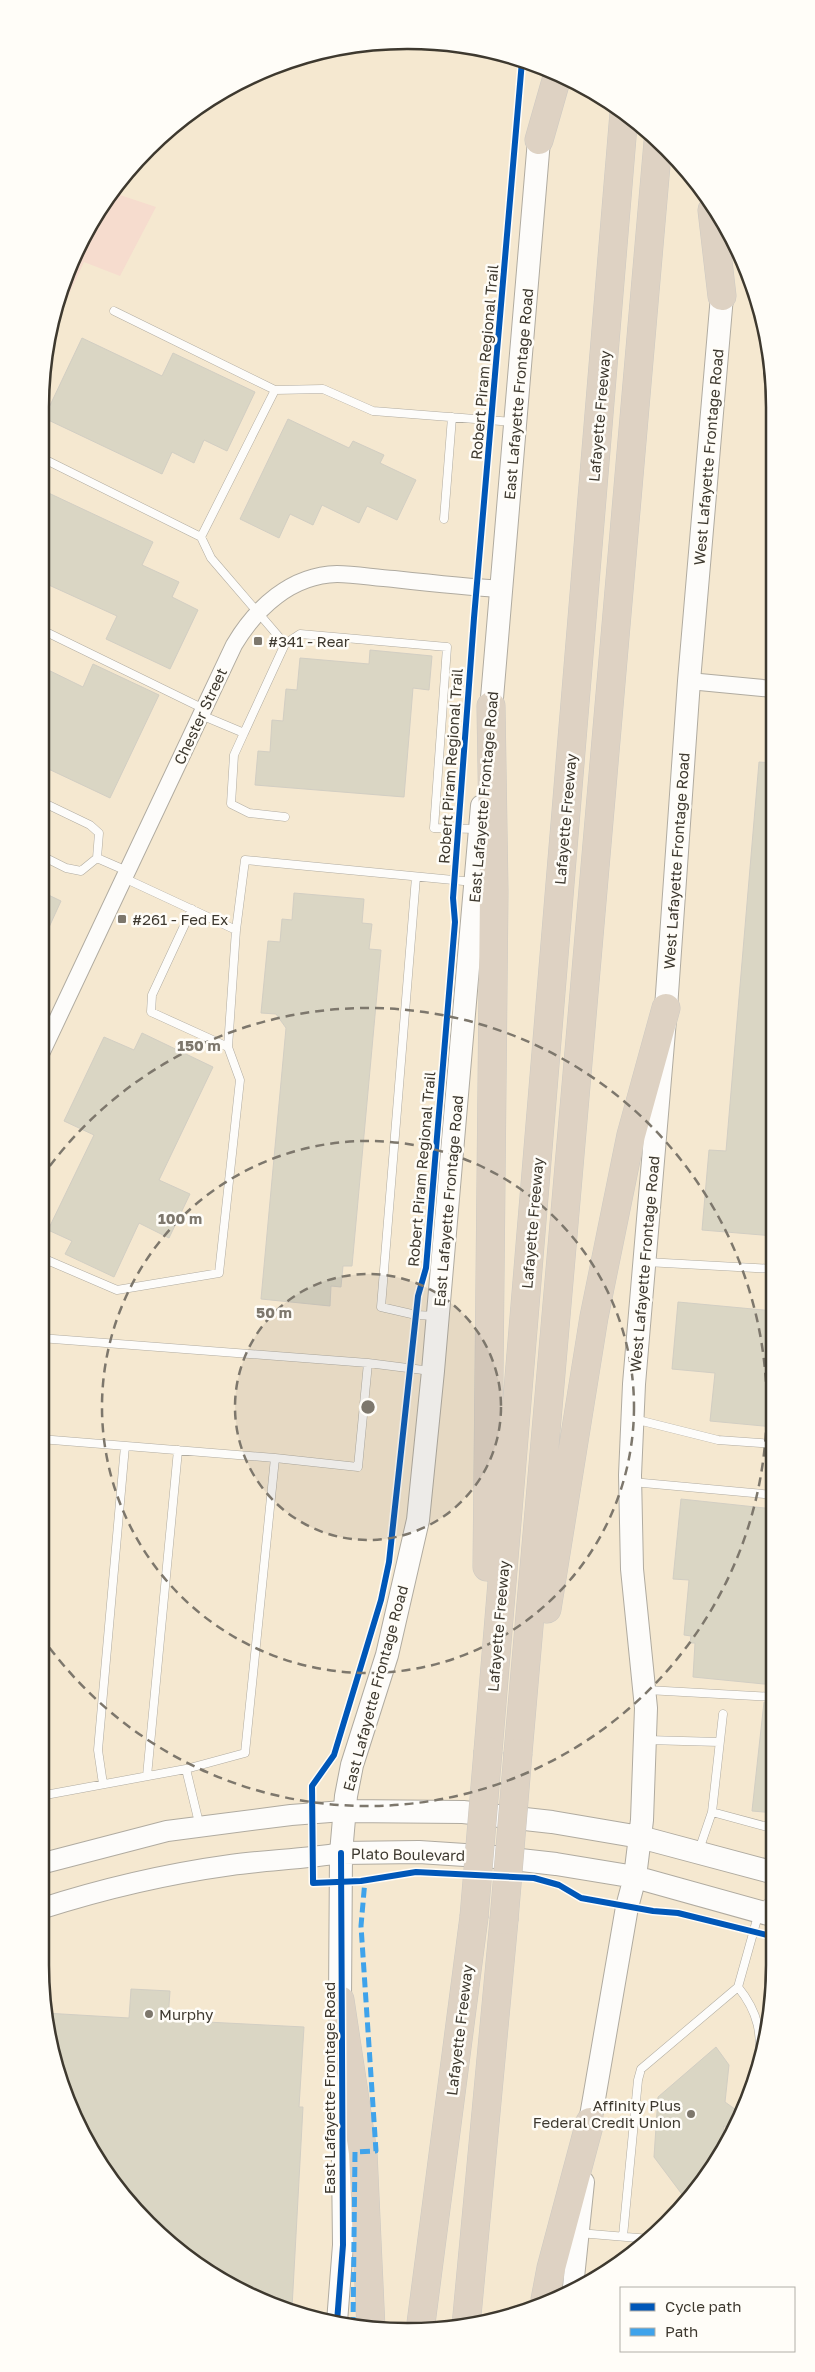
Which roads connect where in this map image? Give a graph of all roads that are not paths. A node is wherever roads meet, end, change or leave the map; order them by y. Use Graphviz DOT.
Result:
graph roads {
  1 [pos="545,76"];
  2 [pos="556,81"];
  3 [pos="623,121"];
  4 [pos="539,140"];
  5 [pos="657,150"];
  6 [pos="713,220"];
  7 [pos="728,247"];
  8 [pos="722,296"];
  9 [pos="114,312"];
  10 [pos="275,390"];
  11 [pos="452,417"];
  12 [pos="516,422"];
  13 [pos="49,461"];
  14 [pos="444,519"];
  15 [pos="201,537"];
  16 [pos="502,589"];
  17 [pos="257,611"];
  18 [pos="49,634"];
  19 [pos="285,644"];
  20 [pos="689,681"];
  21 [pos="766,688"];
  22 [pos="491,706"];
  23 [pos="202,712"];
  24 [pos="244,732"];
  25 [pos="49,805"];
  26 [pos="285,817"];
  27 [pos="480,830"];
  28 [pos="97,858"];
  29 [pos="49,860"];
  30 [pos="126,874"];
  31 [pos="416,877"];
  32 [pos="484,883"];
  33 [pos="192,910"];
  34 [pos="236,930"];
  35 [pos="666,1008"];
  36 [pos="49,1035"];
  37 [pos="228,1047"];
  38 [pos="49,1261"];
  39 [pos="644,1262"];
  40 [pos="766,1269"];
  41 [pos="438,1316"];
  42 [pos="49,1339"];
  43 [pos="368,1362"];
  44 [pos="433,1371"];
  45 [pos="632,1418"];
  46 [pos="49,1440"];
  47 [pos="766,1443"];
  48 [pos="125,1446"];
  49 [pos="178,1450"];
  50 [pos="275,1458"];
  51 [pos="630,1482"];
  52 [pos="766,1494"];
  53 [pos="645,1690"];
  54 [pos="766,1697"];
  55 [pos="723,1714"];
  56 [pos="645,1740"];
  57 [pos="488,1741"];
  58 [pos="720,1742"];
  59 [pos="519,1743"];
  60 [pos="186,1769"];
  61 [pos="147,1776"];
  62 [pos="103,1784"];
  63 [pos="49,1794"];
  64 [pos="343,1812"];
  65 [pos="712,1812"];
  66 [pos="200,1827"];
  67 [pos="766,1827"];
  68 [pos="640,1837"];
  69 [pos="698,1852"];
  70 [pos="341,1853"];
  71 [pos="49,1862"];
  72 [pos="766,1871"];
  73 [pos="635,1877"];
  74 [pos="49,1906"];
  75 [pos="766,1914"];
  76 [pos="766,1917"];
  77 [pos="738,1987"];
  78 [pos="340,2000"];
  79 [pos="759,2034"];
  80 [pos="590,2122"];
  81 [pos="578,2233"];
  82 [pos="623,2236"];
  83 [pos="639,2238"];
  84 [pos="574,2282"];
  85 [pos="546,2296"];
  86 [pos="337,2316"];
  87 [pos="467,2318"];
  88 [pos="371,2321"];
  89 [pos="421,2322"];
  1 -- 4 [label="street, East Lafayette Frontage Road"];
  2 -- 4 [label="highway"];
  3 -- 57 [label="highway, Lafayette Freeway"];
  4 -- 12 [label="main road, East Lafayette Frontage Road"];
  5 -- 59 [label="highway, Lafayette Freeway"];
  6 -- 8 [label="highway"];
  7 -- 8 [label="street, West Lafayette Frontage Road"];
  8 -- 20 [label="main road, West Lafayette Frontage Road"];
  9 -- 10 [label="lane"];
  10 -- 11 [label="lane"];
  10 -- 15 [label="lane"];
  11 -- 12 [label="lane"];
  11 -- 14 [label="lane"];
  12 -- 16 [label="main road, East Lafayette Frontage Road"];
  13 -- 15 [label="lane"];
  15 -- 17 [label="lane"];
  16 -- 17 [label="street, Chester Street"];
  16 -- 22 [label="main road, East Lafayette Frontage Road"];
  17 -- 19 [label="lane"];
  17 -- 23 [label="street, Chester Street"];
  18 -- 23 [label="lane"];
  19 -- 24 [label="lane"];
  19 -- 27 [label="lane"];
  20 -- 21 [label="street"];
  20 -- 35 [label="main road, West Lafayette Frontage Road"];
  22 -- 27 [label="main road, East Lafayette Frontage Road"];
  22 -- 32 [label="highway"];
  23 -- 24 [label="lane"];
  23 -- 30 [label="street, Chester Street"];
  24 -- 26 [label="lane"];
  25 -- 28 [label="lane"];
  27 -- 32 [label="main road, East Lafayette Frontage Road"];
  28 -- 29 [label="lane"];
  28 -- 30 [label="lane"];
  30 -- 33 [label="lane"];
  30 -- 36 [label="street, Chester Street"];
  31 -- 32 [label="lane"];
  31 -- 34 [label="lane"];
  31 -- 41 [label="lane"];
  32 -- 41 [label="main road, East Lafayette Frontage Road"];
  32 -- 57 [label="highway"];
  33 -- 34 [label="lane"];
  33 -- 37 [label="lane"];
  34 -- 37 [label="lane"];
  35 -- 39 [label="main road, West Lafayette Frontage Road"];
  35 -- 59 [label="highway"];
  37 -- 38 [label="lane"];
  39 -- 40 [label="lane"];
  39 -- 45 [label="main road, West Lafayette Frontage Road"];
  41 -- 44 [label="main road, East Lafayette Frontage Road"];
  42 -- 43 [label="lane"];
  43 -- 44 [label="lane"];
  43 -- 50 [label="lane"];
  44 -- 64 [label="main road, East Lafayette Frontage Road"];
  45 -- 47 [label="lane"];
  45 -- 51 [label="main road, West Lafayette Frontage Road"];
  46 -- 48 [label="lane"];
  48 -- 49 [label="lane"];
  48 -- 62 [label="lane"];
  49 -- 50 [label="lane"];
  49 -- 61 [label="lane"];
  50 -- 60 [label="lane"];
  51 -- 52 [label="lane"];
  51 -- 53 [label="main road, West Lafayette Frontage Road"];
  53 -- 54 [label="lane"];
  53 -- 56 [label="main road, West Lafayette Frontage Road"];
  55 -- 58 [label="lane"];
  56 -- 58 [label="lane"];
  56 -- 68 [label="main road, West Lafayette Frontage Road"];
  57 -- 89 [label="highway, Lafayette Freeway, bridge"];
  58 -- 65 [label="lane"];
  59 -- 87 [label="highway, Lafayette Freeway, bridge"];
  60 -- 61 [label="lane"];
  60 -- 66 [label="lane"];
  61 -- 62 [label="lane"];
  62 -- 63 [label="lane"];
  64 -- 66 [label="street"];
  64 -- 68 [label="main road"];
  64 -- 70 [label="main road, East Lafayette Frontage Road"];
  65 -- 67 [label="lane"];
  65 -- 69 [label="lane"];
  66 -- 71 [label="street"];
  68 -- 69 [label="main road"];
  68 -- 73 [label="main road, West Lafayette Frontage Road"];
  69 -- 72 [label="main road"];
  70 -- 73 [label="main road, Plato Boulevard"];
  70 -- 74 [label="street, Plato Boulevard"];
  70 -- 78 [label="main road, East Lafayette Frontage Road"];
  73 -- 75 [label="main road, Plato Boulevard"];
  73 -- 80 [label="main road, West Lafayette Frontage Road"];
  76 -- 77 [label="lane"];
  77 -- 79 [label="lane"];
  77 -- 82 [label="lane"];
  78 -- 86 [label="street, East Lafayette Frontage Road"];
  78 -- 88 [label="highway"];
  80 -- 81 [label="street, West Lafayette Frontage Road"];
  80 -- 85 [label="highway"];
  81 -- 82 [label="lane"];
  81 -- 84 [label="street, West Lafayette Frontage Road"];
  82 -- 83 [label="lane"];
}
